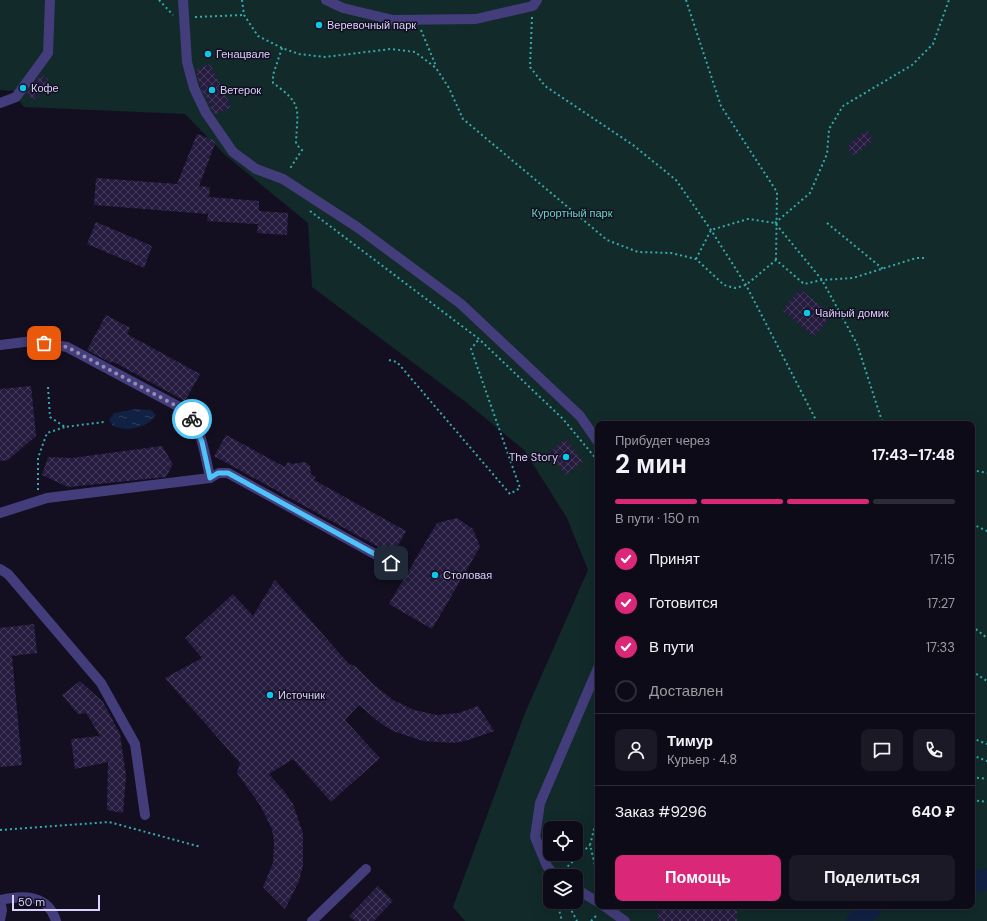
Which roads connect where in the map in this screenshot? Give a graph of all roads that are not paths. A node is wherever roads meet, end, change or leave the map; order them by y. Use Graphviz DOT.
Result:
graph roads {
  1 [pos="50,0"];
  2 [pos="183,0"];
  3 [pos="326,0"];
  4 [pos="535,3"];
  5 [pos="0,103"];
  6 [pos="0,345"];
  7 [pos="595,438"];
  8 [pos="210,478"];
  9 [pos="0,513"];
  10 [pos="391,563"];
  11 [pos="0,569"];
  12 [pos="595,675"];
  13 [pos="145,815"];
  14 [pos="366,869"];
  15 [pos="552,869"];
  16 [pos="583,893"];
  17 [pos="595,900"];
  18 [pos="608,909"];
  19 [pos="0,920"];
  20 [pos="56,921"];
  21 [pos="312,921"];
  22 [pos="624,921"];
  1 -- 5 [label="lane"];
  2 -- 7 [label="lane"];
  3 -- 4 [label="lane"];
  6 -- 8 [label="lane"];
  8 -- 9 [label="lane"];
  8 -- 10 [label="lane"];
  11 -- 13 [label="lane"];
  12 -- 15 [label="lane"];
  14 -- 21 [label="lane"];
  16 -- 17 [label="lane"];
  18 -- 22 [label="lane"];
  19 -- 20 [label="lane"];
}
